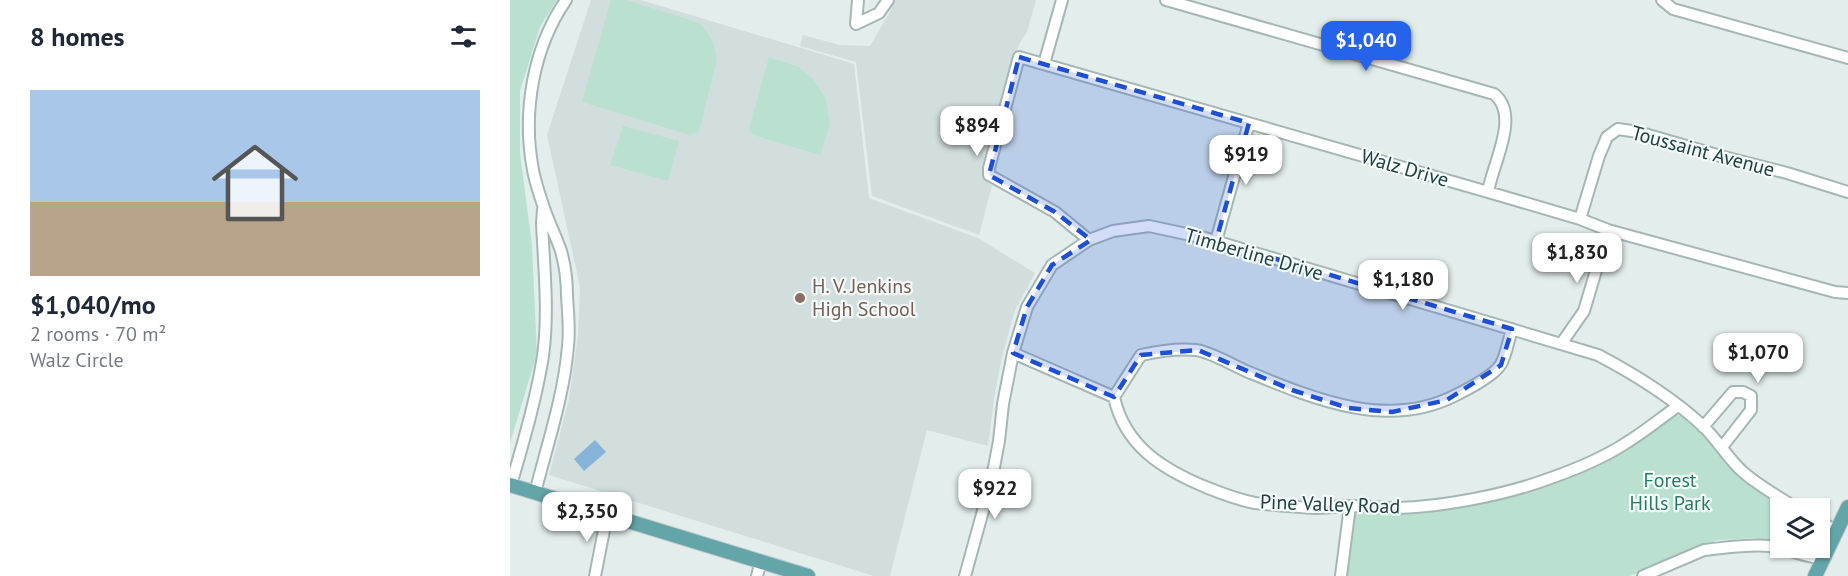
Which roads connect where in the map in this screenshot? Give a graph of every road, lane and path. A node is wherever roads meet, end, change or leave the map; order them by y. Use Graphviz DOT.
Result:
graph roads {
  1 [pos="566,0"];
  2 [pos="858,0"];
  3 [pos="888,0"];
  4 [pos="1062,0"];
  5 [pos="1166,0"];
  6 [pos="1662,0"];
  7 [pos="1848,58"];
  8 [pos="1044,64"];
  9 [pos="1249,123"];
  10 [pos="1488,192"];
  11 [pos="1848,192"];
  12 [pos="544,207"];
  13 [pos="1580,219"];
  14 [pos="1608,230"];
  15 [pos="1089,240"];
  16 [pos="1216,241"];
  17 [pos="1848,293"];
  18 [pos="1512,329"];
  19 [pos="1561,344"];
  20 [pos="1013,353"];
  21 [pos="1114,397"];
  22 [pos="1678,406"];
  23 [pos="1703,427"];
  24 [pos="1722,447"];
  25 [pos="510,485"];
  26 [pos="535,493"];
  27 [pos="1781,498"];
  28 [pos="1350,506"];
  29 [pos="1848,507"];
  30 [pos="607,515"];
  31 [pos="1830,528"];
  32 [pos="1836,531"];
  33 [pos="1830,543"];
  34 [pos="1770,546"];
  35 [pos="1823,558"];
  36 [pos="761,561"];
  37 [pos="595,576"];
  38 [pos="757,576"];
  39 [pos="808,576"];
  40 [pos="965,576"];
  41 [pos="1341,576"];
  42 [pos="1643,576"];
  43 [pos="1815,576"];
  1 -- 12 [label="street"];
  2 -- 3 [label="street"];
  4 -- 8 [label="street"];
  5 -- 10 [label="street"];
  6 -- 7 [label="street"];
  8 -- 9 [label="street, Walz Drive"];
  8 -- 15 [label="street, Walz Drive"];
  9 -- 10 [label="street, Walz Drive"];
  9 -- 16 [label="street"];
  10 -- 13 [label="street, Walz Drive"];
  11 -- 13 [label="street, Toussaint Avenue"];
  12 -- 25 [label="street"];
  12 -- 26 [label="street"];
  13 -- 14 [label="street, Walz Drive"];
  14 -- 17 [label="street, Walz Drive"];
  14 -- 19 [label="street"];
  15 -- 16 [label="street, Timberline Drive"];
  15 -- 20 [label="street, Timberline Drive"];
  16 -- 18 [label="street, Timberline Drive"];
  18 -- 19 [label="street, Timberline Drive"];
  18 -- 21 [label="street"];
  19 -- 22 [label="street, Timberline Drive"];
  20 -- 21 [label="street"];
  20 -- 40 [label="street, Timberline Drive"];
  21 -- 28 [label="street, Pine Valley Road"];
  22 -- 23 [label="street, Timberline Drive"];
  22 -- 28 [label="street, Pine Valley Road"];
  23 -- 24 [label="street, Timberline Drive"];
  23 -- 24 [label="street"];
  24 -- 27 [label="street, Timberline Drive"];
  25 -- 26 [label="main road"];
  26 -- 30 [label="main road"];
  28 -- 41 [label="street"];
  29 -- 32 [label="main road"];
  30 -- 36 [label="main road"];
  30 -- 37 [label="street"];
  31 -- 32 [label="street"];
  32 -- 33 [label="main road"];
  34 -- 42 [label="street"];
  35 -- 43 [label="main road"];
  36 -- 38 [label="street"];
  36 -- 39 [label="main road"];
}
